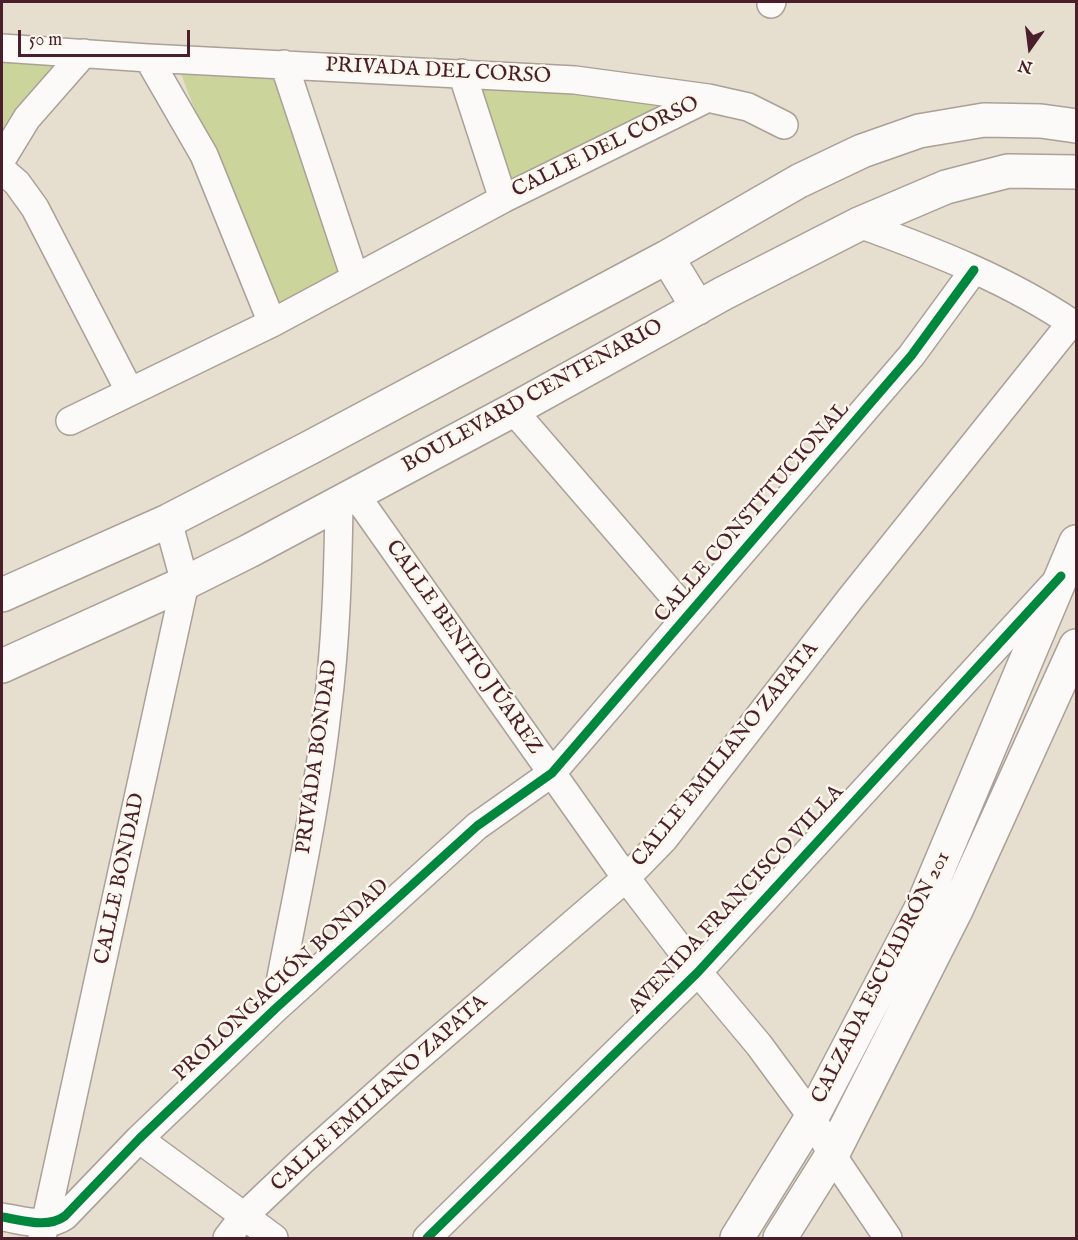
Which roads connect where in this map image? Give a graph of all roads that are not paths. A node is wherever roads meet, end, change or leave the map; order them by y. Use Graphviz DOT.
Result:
graph roads {
  1 [pos="2,48"];
  2 [pos="84,53"];
  3 [pos="148,58"];
  4 [pos="284,64"];
  5 [pos="462,73"];
  6 [pos="708,98"];
  7 [pos="784,125"];
  8 [pos="1077,126"];
  9 [pos="2,159"];
  10 [pos="2,170"];
  11 [pos="1077,172"];
  12 [pos="504,199"];
  13 [pos="860,225"];
  14 [pos="667,257"];
  15 [pos="974,270"];
  16 [pos="355,278"];
  17 [pos="698,308"];
  18 [pos="272,323"];
  19 [pos="1074,324"];
  20 [pos="130,392"];
  21 [pos="513,410"];
  22 [pos="70,421"];
  23 [pos="347,498"];
  24 [pos="168,521"];
  25 [pos="1077,542"];
  26 [pos="1061,576"];
  27 [pos="185,583"];
  28 [pos="2,595"];
  29 [pos="689,614"];
  30 [pos="1077,646"];
  31 [pos="2,666"];
  32 [pos="552,773"];
  33 [pos="627,878"];
  34 [pos="698,972"];
  35 [pos="275,1009"];
  36 [pos="812,1117"];
  37 [pos="139,1139"];
  38 [pos="832,1155"];
  39 [pos="244,1216"];
  40 [pos="2,1217"];
  41 [pos="44,1231"];
  42 [pos="227,1239"];
  43 [pos="274,1239"];
  44 [pos="427,1239"];
  45 [pos="737,1239"];
  46 [pos="780,1239"];
  47 [pos="888,1239"];
  1 -- 2 [label="street, PRIVADA DEL CORSO"];
  2 -- 3 [label="street, PRIVADA DEL CORSO"];
  2 -- 9 [label="street"];
  3 -- 4 [label="street, PRIVADA DEL CORSO"];
  3 -- 18 [label="street"];
  4 -- 5 [label="street, PRIVADA DEL CORSO"];
  4 -- 16 [label="street"];
  5 -- 6 [label="street, PRIVADA DEL CORSO"];
  5 -- 12 [label="street, CALLE DEL CORSO"];
  6 -- 7 [label="street, PRIVADA DEL CORSO"];
  6 -- 12 [label="street, CALLE DEL CORSO"];
  8 -- 14 [label="main road"];
  10 -- 20 [label="street"];
  11 -- 13 [label="main road, BOULEVARD CENTENARIO"];
  12 -- 16 [label="street, CALLE DEL CORSO"];
  13 -- 15 [label="street"];
  13 -- 17 [label="main road, BOULEVARD CENTENARIO"];
  14 -- 17 [label="main road"];
  14 -- 24 [label="main road"];
  15 -- 19 [label="street"];
  15 -- 29 [label="street, CALLE CONSTITUCIONAL"];
  16 -- 18 [label="street, CALLE DEL CORSO"];
  17 -- 21 [label="main road, BOULEVARD CENTENARIO"];
  18 -- 20 [label="street, CALLE DEL CORSO"];
  19 -- 33 [label="street, CALLE EMILIANO ZAPATA"];
  20 -- 22 [label="street, CALLE DEL CORSO"];
  21 -- 23 [label="main road, BOULEVARD CENTENARIO"];
  21 -- 29 [label="street"];
  23 -- 27 [label="main road, BOULEVARD CENTENARIO"];
  23 -- 32 [label="street, CALLE BENITO JÚAREZ"];
  23 -- 35 [label="street, PRIVADA BONDAD"];
  24 -- 27 [label="street, CALLE BONDAD"];
  24 -- 28 [label="main road"];
  25 -- 26 [label="main road, CALZADA ESCUADRÓN 201"];
  26 -- 34 [label="street, AVENIDA FRANCISCO VILLA"];
  26 -- 36 [label="main road, CALZADA ESCUADRÓN 201"];
  27 -- 31 [label="main road, BOULEVARD CENTENARIO"];
  27 -- 41 [label="street, CALLE BONDAD"];
  29 -- 32 [label="street, CALLE CONSTITUCIONAL"];
  30 -- 38 [label="main road, CALZADA ESCUADRÓN 201"];
  32 -- 33 [label="street, CALLE BENITO JÚAREZ"];
  32 -- 35 [label="street, PROLONGACIÓN BONDAD"];
  33 -- 34 [label="street, CALLE BENITO JÚAREZ"];
  33 -- 39 [label="street, CALLE EMILIANO ZAPATA"];
  34 -- 36 [label="street, CALLE BENITO JÚAREZ"];
  34 -- 44 [label="street, AVENIDA FRANCISCO VILLA"];
  35 -- 37 [label="street, PROLONGACIÓN BONDAD"];
  36 -- 38 [label="street, CALLE BENITO JÚAREZ"];
  36 -- 45 [label="main road, CALZADA ESCUADRÓN 201"];
  37 -- 39 [label="street"];
  37 -- 41 [label="street, PROLONGACIÓN BONDAD"];
  38 -- 46 [label="main road, CALZADA ESCUADRÓN 201"];
  38 -- 47 [label="street, CALLE BENITO JÚAREZ"];
  39 -- 42 [label="street, CALLE EMILIANO ZAPATA"];
  39 -- 43 [label="street"];
  40 -- 41 [label="street"];
}
